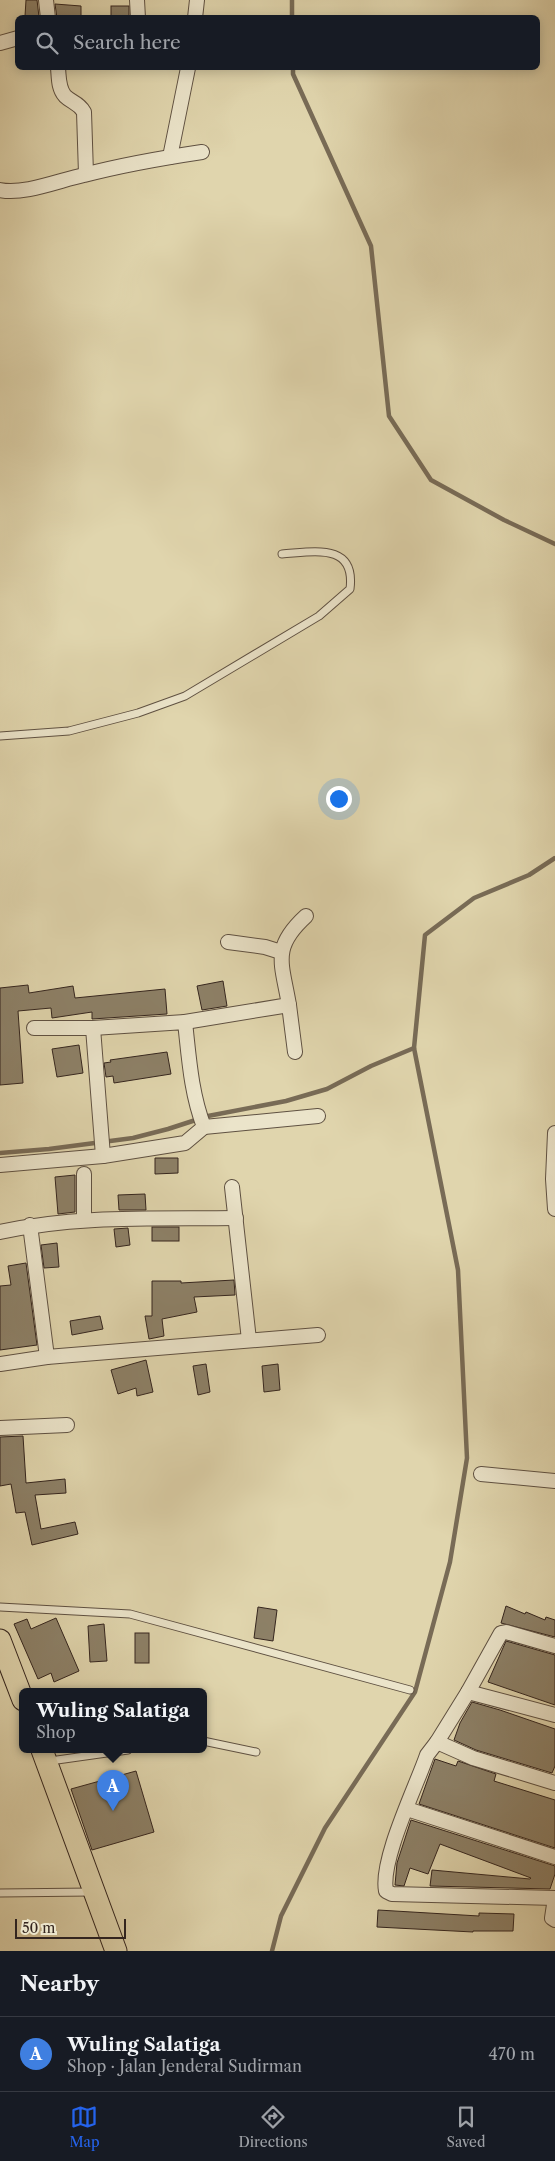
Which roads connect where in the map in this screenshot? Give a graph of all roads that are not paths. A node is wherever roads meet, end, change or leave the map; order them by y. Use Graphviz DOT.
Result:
graph roads {
  1 [pos="46,0"];
  2 [pos="137,0"];
  3 [pos="197,0"];
  4 [pos="48,15"];
  5 [pos="138,15"];
  6 [pos="195,15"];
  7 [pos="15,39"];
  8 [pos="0,43"];
  9 [pos="58,70"];
  10 [pos="188,70"];
  11 [pos="202,152"];
  12 [pos="170,157"];
  13 [pos="86,174"];
  14 [pos="0,190"];
  15 [pos="282,554"];
  16 [pos="0,736"];
  17 [pos="306,916"];
  18 [pos="228,942"];
  19 [pos="281,952"];
  20 [pos="289,1005"];
  21 [pos="185,1022"];
  22 [pos="34,1028"];
  23 [pos="93,1028"];
  24 [pos="295,1052"];
  25 [pos="318,1116"];
  26 [pos="202,1124"];
  27 [pos="555,1133"];
  28 [pos="102,1145"];
  29 [pos="0,1165"];
  30 [pos="84,1174"];
  31 [pos="232,1187"];
  32 [pos="555,1209"];
  33 [pos="236,1218"];
  34 [pos="84,1220"];
  35 [pos="30,1225"];
  36 [pos="0,1232"];
  37 [pos="318,1335"];
  38 [pos="250,1340"];
  39 [pos="47,1357"];
  40 [pos="0,1364"];
  41 [pos="67,1425"];
  42 [pos="0,1428"];
  43 [pos="481,1474"];
  44 [pos="555,1481"];
  45 [pos="0,1607"];
  46 [pos="0,1640"];
  47 [pos="555,1646"];
  48 [pos="19,1690"];
  49 [pos="410,1690"];
  50 [pos="468,1692"];
  51 [pos="555,1716"];
  52 [pos="207,1742"];
  53 [pos="437,1742"];
  54 [pos="256,1752"];
  55 [pos="86,1753"];
  56 [pos="45,1756"];
  57 [pos="555,1783"];
  58 [pos="407,1809"];
  59 [pos="555,1857"];
  60 [pos="95,1892"];
  61 [pos="0,1893"];
  62 [pos="555,1898"];
  63 [pos="555,1920"];
  64 [pos="116,1951"];
  1 -- 4 [label="street"];
  2 -- 5 [label="street"];
  3 -- 6 [label="street"];
  7 -- 8 [label="street"];
  9 -- 13 [label="street"];
  10 -- 12 [label="street"];
  11 -- 12 [label="street"];
  12 -- 13 [label="street"];
  13 -- 14 [label="street"];
  15 -- 16 [label="lane"];
  17 -- 19 [label="street"];
  18 -- 19 [label="street"];
  19 -- 20 [label="street"];
  20 -- 21 [label="street"];
  20 -- 24 [label="street"];
  21 -- 23 [label="street"];
  21 -- 26 [label="street"];
  22 -- 23 [label="street"];
  23 -- 28 [label="street"];
  25 -- 26 [label="street"];
  26 -- 28 [label="street"];
  27 -- 32 [label="street"];
  28 -- 29 [label="street"];
  30 -- 34 [label="street"];
  31 -- 33 [label="street"];
  33 -- 34 [label="street"];
  33 -- 38 [label="street"];
  34 -- 35 [label="street"];
  35 -- 36 [label="street"];
  35 -- 39 [label="street"];
  37 -- 38 [label="street"];
  38 -- 39 [label="street"];
  39 -- 40 [label="street"];
  41 -- 42 [label="street"];
  43 -- 44 [label="street"];
  45 -- 49 [label="lane"];
  46 -- 48 [label="main road"];
  47 -- 50 [label="street"];
  50 -- 51 [label="street"];
  50 -- 53 [label="street"];
  52 -- 54 [label="lane"];
  53 -- 57 [label="street"];
  53 -- 58 [label="street"];
  55 -- 56 [label="lane"];
  56 -- 60 [label="main road"];
  58 -- 59 [label="street"];
  58 -- 62 [label="street"];
  60 -- 61 [label="lane"];
  60 -- 64 [label="main road"];
  62 -- 63 [label="street"];
}
